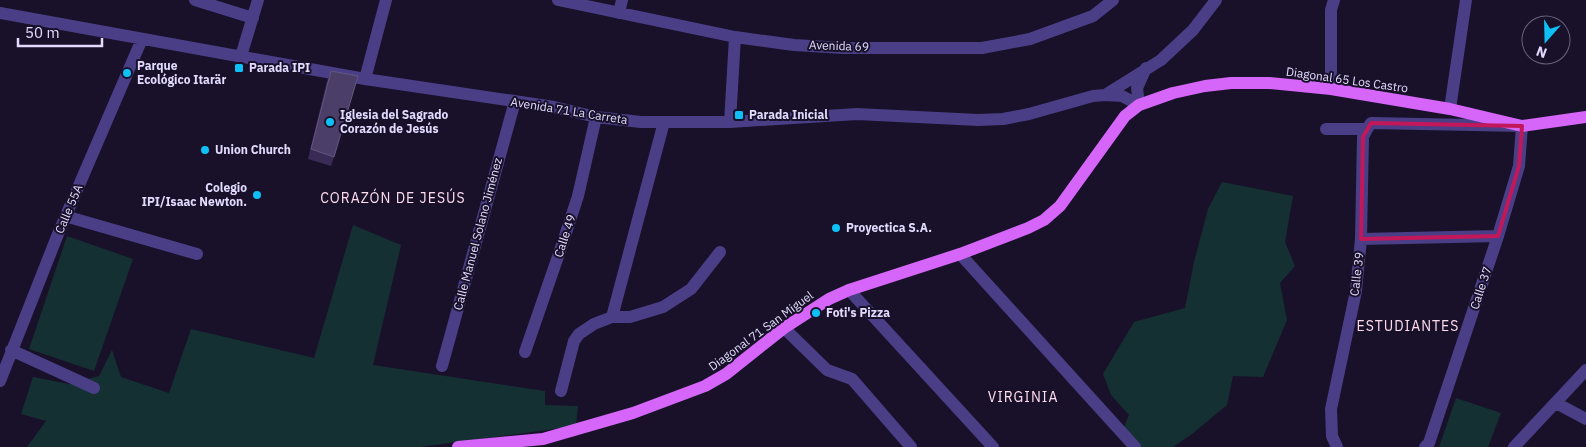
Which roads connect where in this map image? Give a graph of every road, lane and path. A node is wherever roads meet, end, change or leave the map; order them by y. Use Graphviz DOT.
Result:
graph roads {
  1 [pos="195,0"];
  2 [pos="258,0"];
  3 [pos="386,0"];
  4 [pos="558,0"];
  5 [pos="622,0"];
  6 [pos="1113,0"];
  7 [pos="1216,0"];
  8 [pos="1334,0"];
  9 [pos="1466,0"];
  10 [pos="0,13"];
  11 [pos="619,13"];
  12 [pos="252,18"];
  13 [pos="735,37"];
  14 [pos="142,39"];
  15 [pos="240,56"];
  16 [pos="1146,68"];
  17 [pos="365,79"];
  18 [pos="1331,89"];
  19 [pos="1105,95"];
  20 [pos="515,101"];
  21 [pos="1139,105"];
  22 [pos="1450,109"];
  23 [pos="596,117"];
  24 [pos="1586,117"];
  25 [pos="664,122"];
  26 [pos="730,122"];
  27 [pos="1522,126"];
  28 [pos="1326,129"];
  29 [pos="1367,129"];
  30 [pos="65,216"];
  31 [pos="1498,236"];
  32 [pos="1361,239"];
  33 [pos="720,252"];
  34 [pos="197,254"];
  35 [pos="960,254"];
  36 [pos="849,290"];
  37 [pos="612,317"];
  38 [pos="784,328"];
  39 [pos="11,350"];
  40 [pos="525,352"];
  41 [pos="442,366"];
  42 [pos="1586,370"];
  43 [pos="0,381"];
  44 [pos="94,388"];
  45 [pos="561,391"];
  46 [pos="1556,403"];
  47 [pos="1586,419"];
  48 [pos="458,447"];
  49 [pos="911,447"];
  50 [pos="994,447"];
  51 [pos="1134,447"];
  52 [pos="1337,447"];
  53 [pos="1425,447"];
  54 [pos="1514,447"];
  1 -- 12 [label="street"];
  2 -- 12 [label="street"];
  3 -- 17 [label="street"];
  4 -- 11 [label="street, Avenida 69"];
  5 -- 11 [label="street"];
  6 -- 13 [label="street, Avenida 69"];
  7 -- 16 [label="street"];
  8 -- 18 [label="street"];
  9 -- 22 [label="street"];
  10 -- 14 [label="street, Avenida 71 La Carreta"];
  11 -- 13 [label="street, Avenida 69"];
  12 -- 15 [label="street"];
  13 -- 26 [label="street"];
  14 -- 15 [label="street, Avenida 71 La Carreta"];
  14 -- 30 [label="street, Calle 55A"];
  15 -- 17 [label="street, Avenida 71 La Carreta"];
  16 -- 19 [label="street"];
  16 -- 21 [label="street"];
  17 -- 20 [label="street, Avenida 71 La Carreta"];
  18 -- 21 [label="main road, Diagonal 65 Los Castro"];
  18 -- 22 [label="main road, Diagonal 65 Los Castro"];
  19 -- 21 [label="street, Avenida 71 La Carreta"];
  19 -- 26 [label="street, Avenida 71 La Carreta"];
  20 -- 23 [label="street, Avenida 71 La Carreta"];
  20 -- 41 [label="street, Calle Manuel Solano Jiménez"];
  21 -- 35 [label="main road, Diagonal 71 San Miguel"];
  22 -- 27 [label="main road, Diagonal 65 Los Castro"];
  23 -- 25 [label="street, Avenida 71 La Carreta"];
  23 -- 40 [label="street, Calle 49"];
  24 -- 27 [label="main road"];
  25 -- 26 [label="street, Avenida 71 La Carreta"];
  25 -- 37 [label="street"];
  27 -- 29 [label="street"];
  27 -- 31 [label="street, Calle 37"];
  28 -- 29 [label="street"];
  29 -- 32 [label="street, Calle 39"];
  30 -- 34 [label="street"];
  30 -- 39 [label="street, Calle 55A"];
  31 -- 32 [label="street"];
  31 -- 53 [label="street, Calle 37"];
  32 -- 52 [label="street, Calle 39"];
  33 -- 37 [label="street"];
  35 -- 36 [label="main road, Diagonal 71 San Miguel"];
  35 -- 51 [label="street"];
  36 -- 38 [label="main road, Diagonal 71 San Miguel"];
  36 -- 50 [label="street"];
  37 -- 45 [label="street"];
  38 -- 48 [label="main road, Diagonal 71 San Miguel"];
  38 -- 49 [label="street"];
  39 -- 43 [label="street, Calle 55A"];
  39 -- 44 [label="street"];
  42 -- 46 [label="street"];
  46 -- 47 [label="street"];
  46 -- 54 [label="street"];
}
